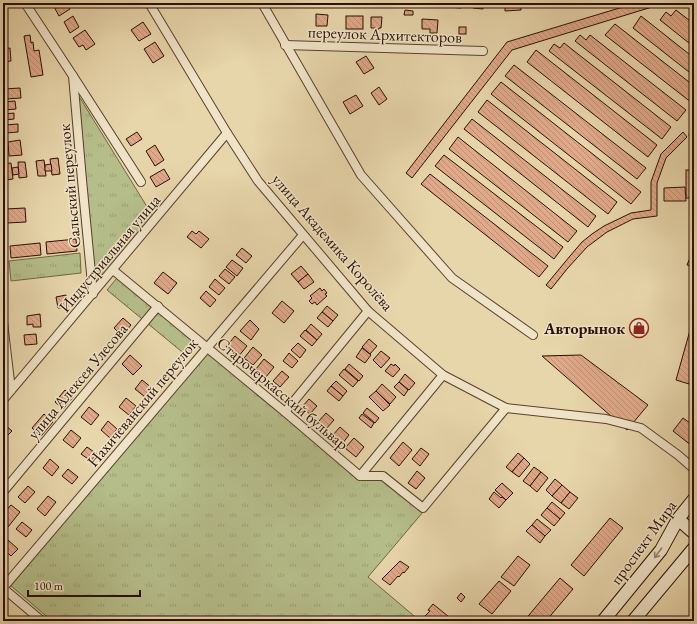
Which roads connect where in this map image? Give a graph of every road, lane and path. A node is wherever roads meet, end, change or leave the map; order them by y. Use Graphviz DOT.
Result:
graph roads {
  1 [pos="25,3"];
  2 [pos="149,3"];
  3 [pos="262,3"];
  4 [pos="286,45"];
  5 [pos="483,51"];
  6 [pos="73,76"];
  7 [pos="227,133"];
  8 [pos="141,182"];
  9 [pos="303,235"];
  10 [pos="113,270"];
  11 [pos="93,294"];
  12 [pos="158,306"];
  13 [pos="368,311"];
  14 [pos="3,322"];
  15 [pos="533,335"];
  16 [pos="207,347"];
  17 [pos="443,375"];
  18 [pos="11,390"];
  19 [pos="3,400"];
  20 [pos="506,408"];
  21 [pos="285,412"];
  22 [pos="694,469"];
  23 [pos="360,476"];
  24 [pos="3,492"];
  25 [pos="694,499"];
  26 [pos="678,519"];
  27 [pos="694,533"];
  28 [pos="694,548"];
  29 [pos="3,588"];
  30 [pos="42,621"];
  31 [pos="603,621"];
  32 [pos="633,621"];
  1 -- 6 [label="street, Сальский переулок"];
  2 -- 7 [label="street, улица Академика Королёва"];
  3 -- 4 [label="street"];
  4 -- 5 [label="street, переулок Архитекторов"];
  4 -- 15 [label="street"];
  6 -- 8 [label="street, Сальский переулок"];
  6 -- 11 [label="street, Сальский переулок"];
  7 -- 9 [label="street, улица Академика Королёва"];
  7 -- 10 [label="street, Индустриальная улица"];
  9 -- 13 [label="street, улица Академика Королёва"];
  9 -- 16 [label="street, Нахичеванский переулок"];
  10 -- 11 [label="street, Индустриальная улица"];
  10 -- 12 [label="street, Старочеркасский бульвар"];
  11 -- 18 [label="street, Индустриальная улица"];
  12 -- 16 [label="street, Старочеркасский бульвар"];
  12 -- 24 [label="street, улица Алексея Улесова"];
  13 -- 17 [label="street, улица Академика Королёва"];
  13 -- 21 [label="street"];
  14 -- 18 [label="street"];
  16 -- 21 [label="street, Старочеркасский бульвар"];
  16 -- 29 [label="street, Нахичеванский переулок"];
  17 -- 20 [label="street, улица Академика Королёва"];
  17 -- 23 [label="street"];
  18 -- 19 [label="street, Индустриальная улица"];
  20 -- 22 [label="street, улица Академика Королёва"];
  20 -- 23 [label="street"];
  21 -- 23 [label="street, Старочеркасский бульвар"];
  25 -- 26 [label="street, проспект Мира"];
  26 -- 27 [label="street"];
  26 -- 31 [label="street, проспект Мира, one-way"];
  28 -- 32 [label="street"];
  29 -- 30 [label="street"];
}
